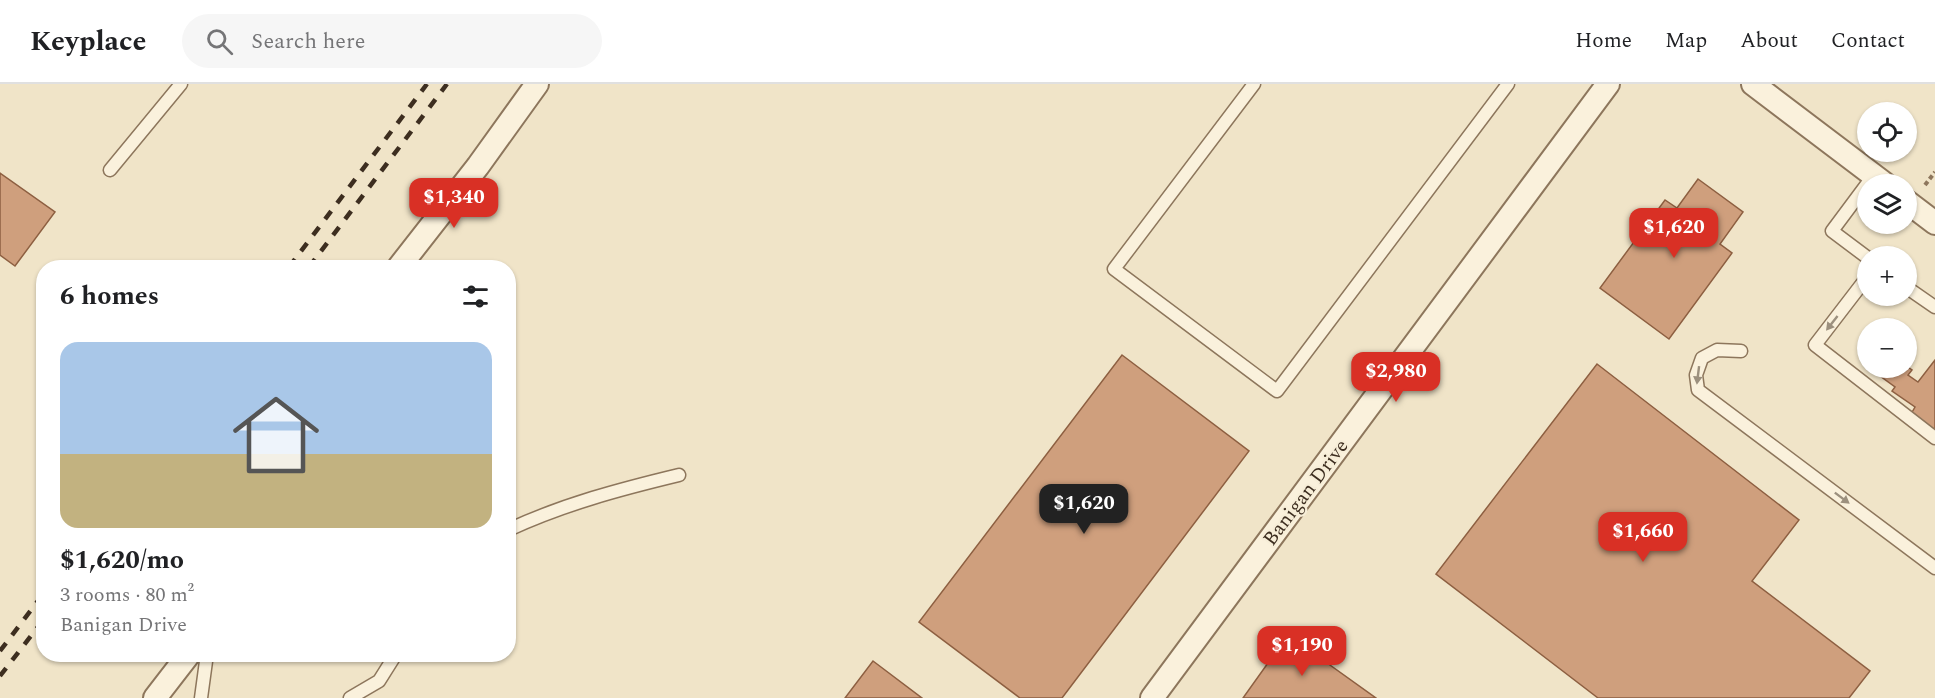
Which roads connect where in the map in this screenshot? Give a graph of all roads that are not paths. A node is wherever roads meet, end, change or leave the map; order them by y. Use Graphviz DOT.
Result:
graph roads {
  1 [pos="180,84"];
  2 [pos="537,84"];
  3 [pos="1254,84"];
  4 [pos="1508,84"];
  5 [pos="1608,84"];
  6 [pos="1752,84"];
  7 [pos="110,170"];
  8 [pos="1871,174"];
  9 [pos="1857,204"];
  10 [pos="1917,209"];
  11 [pos="1935,223"];
  12 [pos="1857,250"];
  13 [pos="404,260"];
  14 [pos="1857,290"];
  15 [pos="1917,294"];
  16 [pos="1935,307"];
  17 [pos="1741,351"];
  18 [pos="1935,438"];
  19 [pos="679,475"];
  20 [pos="516,526"];
  21 [pos="1935,568"];
  22 [pos="183,662"];
  23 [pos="206,662"];
  24 [pos="391,662"];
  25 [pos="155,698"];
  26 [pos="201,698"];
  27 [pos="350,698"];
  28 [pos="1152,698"];
  1 -- 7 [label="lane"];
  2 -- 13 [label="street"];
  3 -- 4 [label="lane"];
  5 -- 28 [label="street, Banigan Drive"];
  6 -- 8 [label="street"];
  9 -- 12 [label="lane"];
  10 -- 11 [label="street"];
  14 -- 18 [label="lane, one-way"];
  15 -- 16 [label="lane"];
  17 -- 21 [label="lane, one-way"];
  19 -- 20 [label="lane"];
  22 -- 25 [label="street"];
  23 -- 26 [label="lane"];
  24 -- 27 [label="lane"];
}
